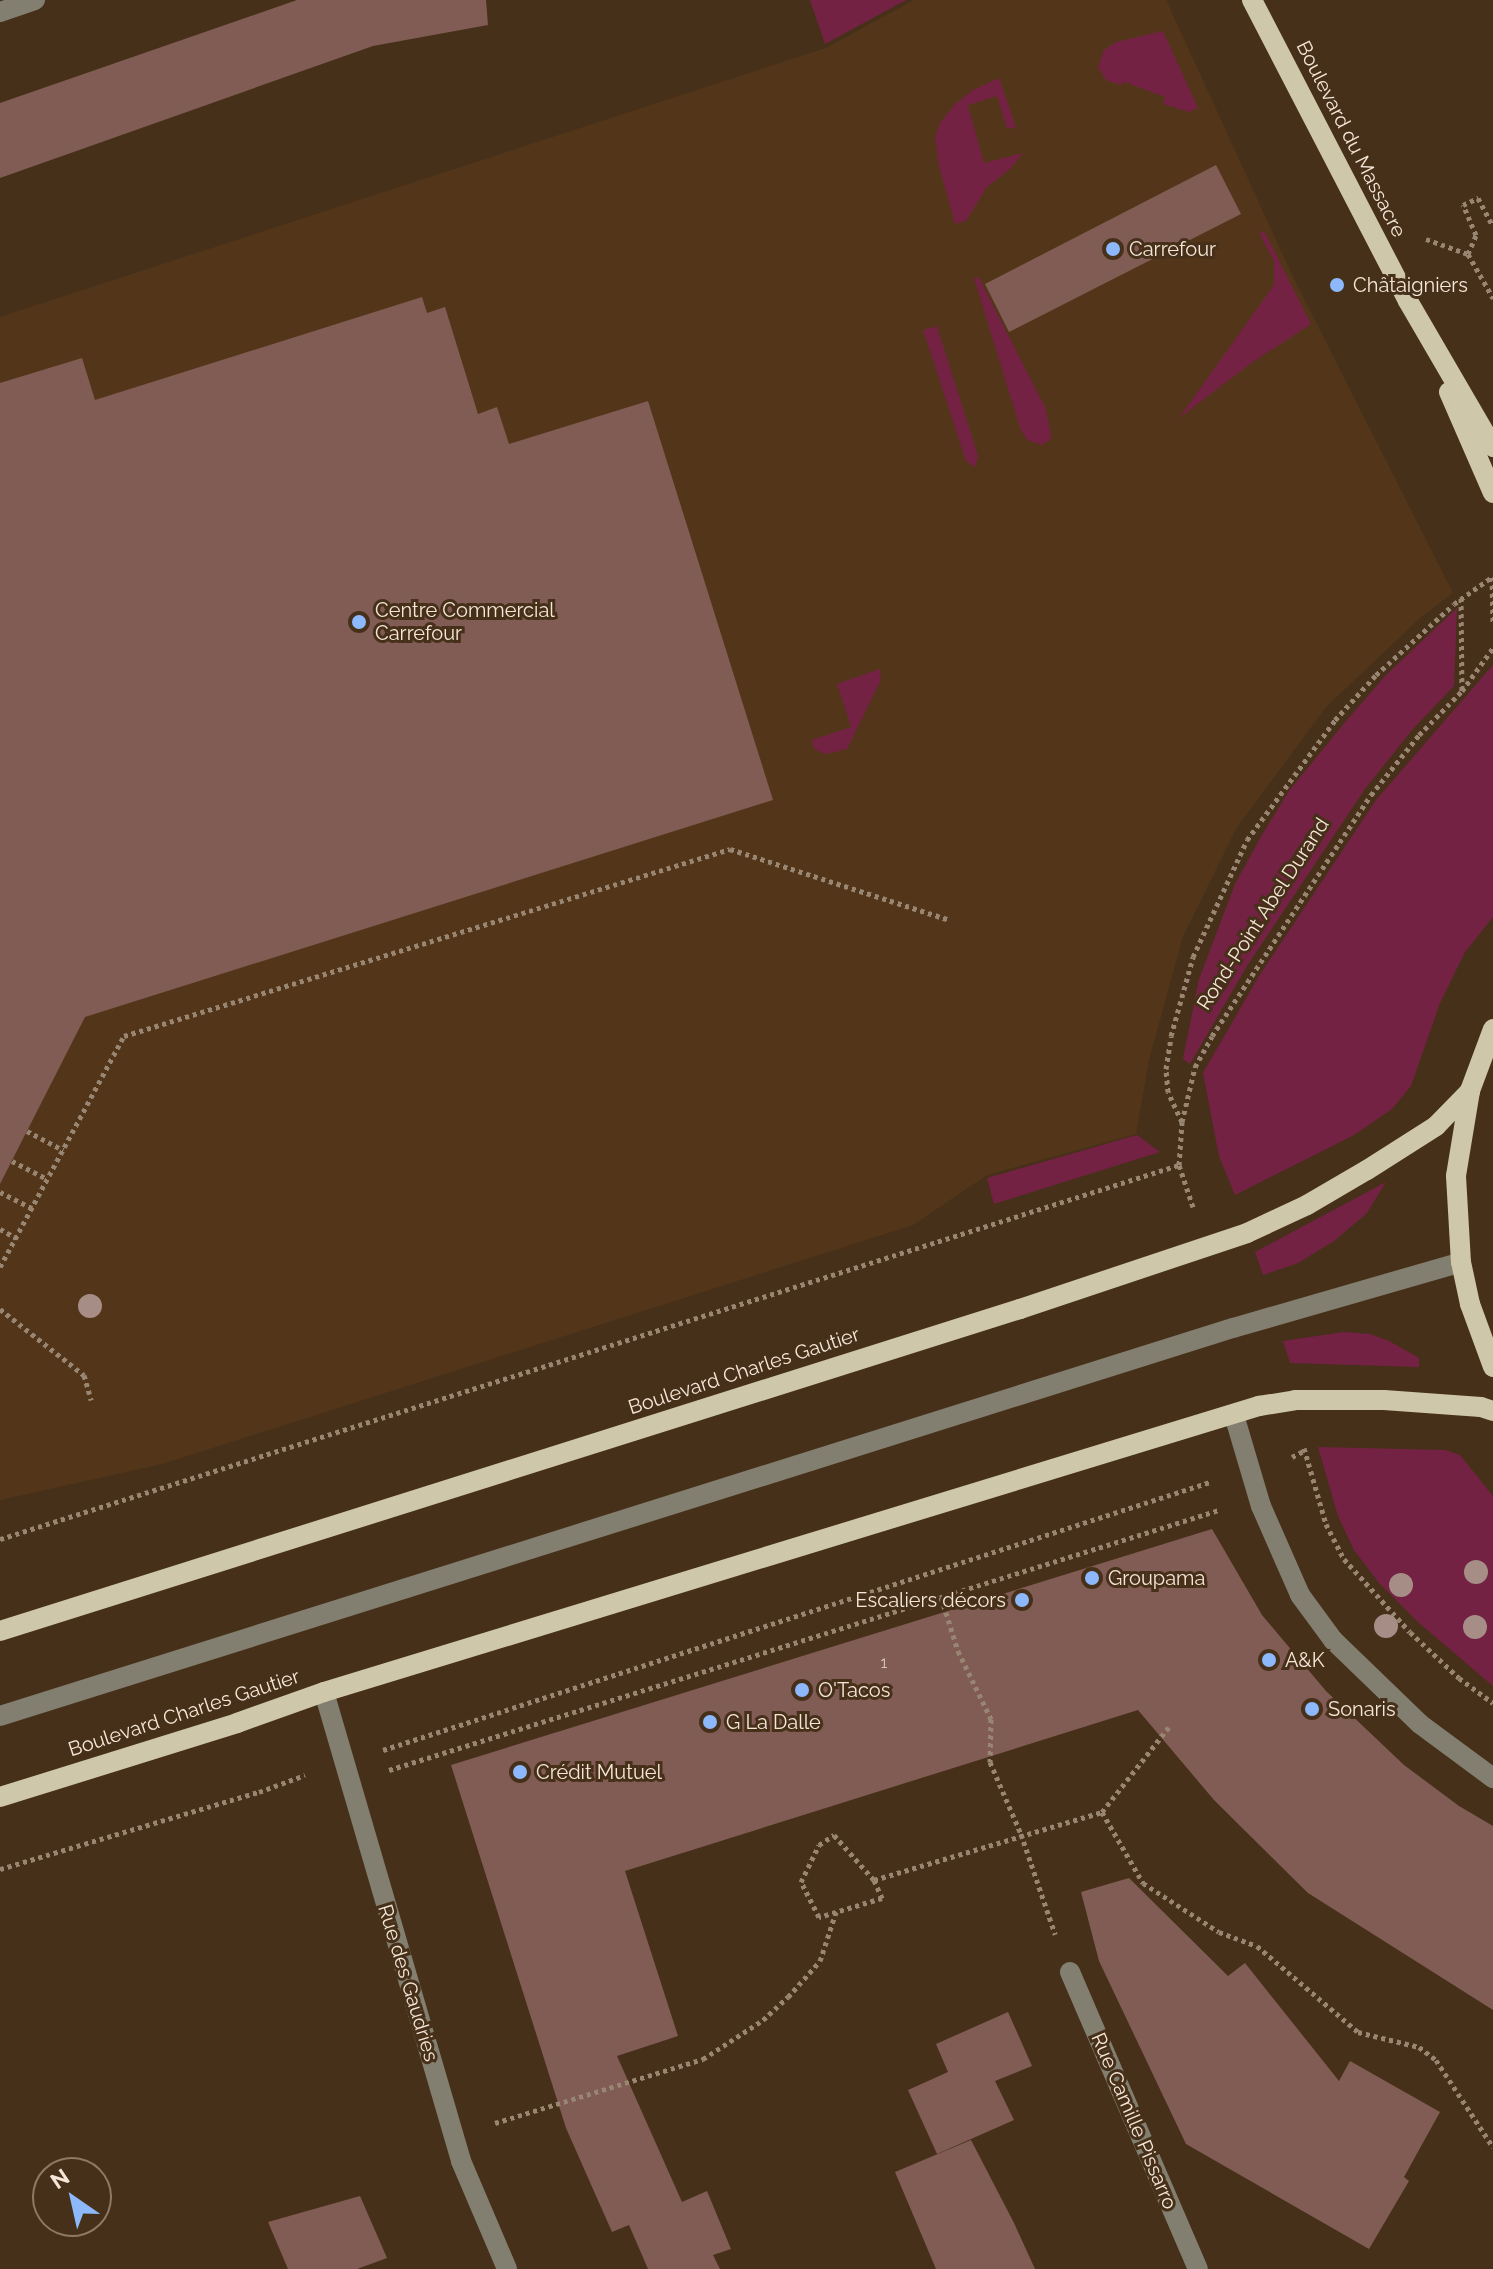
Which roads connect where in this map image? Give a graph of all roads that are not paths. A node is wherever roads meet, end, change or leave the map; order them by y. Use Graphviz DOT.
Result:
graph roads {
  1 [pos="35,0"];
  2 [pos="1252,0"];
  3 [pos="0,12"];
  4 [pos="1408,301"];
  5 [pos="1493,447"];
  6 [pos="1493,493"];
  7 [pos="1493,1029"];
  8 [pos="1470,1091"];
  9 [pos="1461,1262"];
  10 [pos="1493,1367"];
  11 [pos="1493,1411"];
  12 [pos="1234,1415"];
  13 [pos="0,1631"];
  14 [pos="324,1692"];
  15 [pos="0,1716"];
  16 [pos="1493,1778"];
  17 [pos="0,1797"];
  18 [pos="1070,1972"];
  19 [pos="507,2269"];
  20 [pos="1198,2269"];
  1 -- 3 [label="street"];
  2 -- 4 [label="main road, Boulevard du Massacre"];
  4 -- 5 [label="main road, Boulevard du Massacre"];
  4 -- 6 [label="main road, Boulevard du Massacre"];
  7 -- 8 [label="main road"];
  8 -- 9 [label="main road"];
  8 -- 13 [label="main road, Boulevard Charles Gautier"];
  9 -- 10 [label="main road"];
  9 -- 15 [label="street"];
  11 -- 12 [label="main road, Boulevard Charles Gautier"];
  12 -- 14 [label="main road, Boulevard Charles Gautier"];
  12 -- 16 [label="street"];
  14 -- 17 [label="main road, Boulevard Charles Gautier"];
  14 -- 19 [label="street, Rue des Gaudries"];
  18 -- 20 [label="street, Rue Camille Pissarro"];
}
